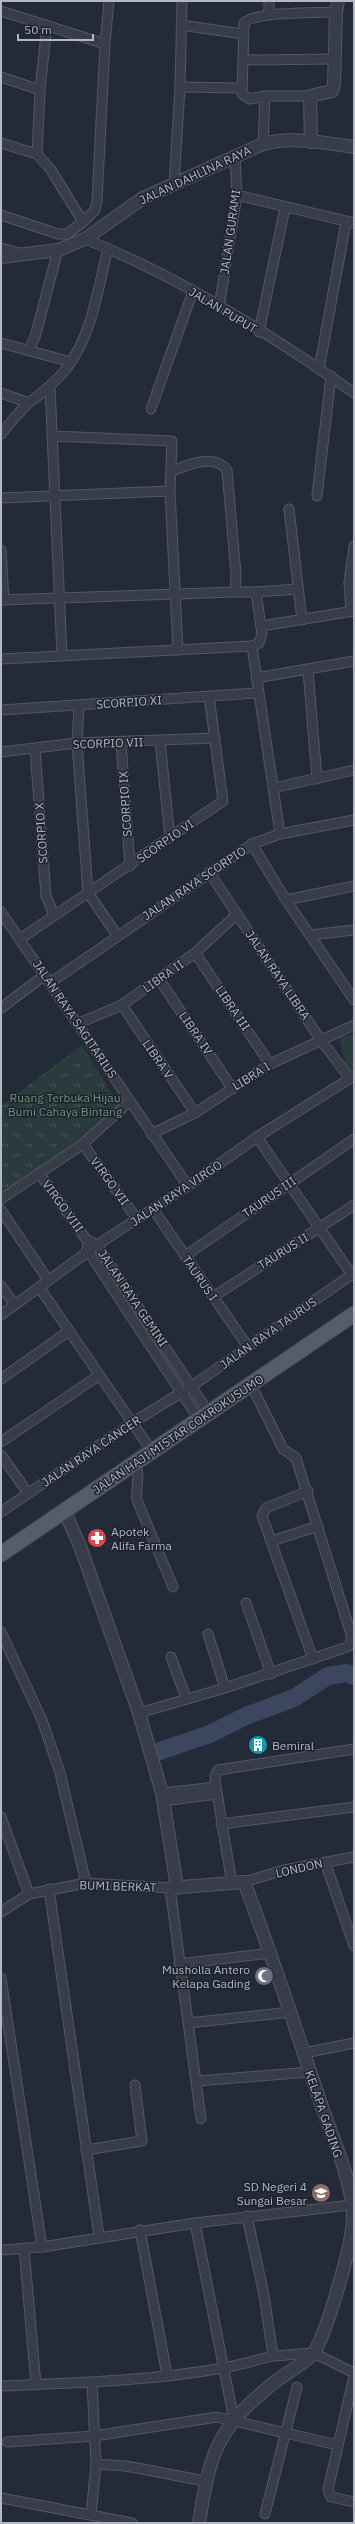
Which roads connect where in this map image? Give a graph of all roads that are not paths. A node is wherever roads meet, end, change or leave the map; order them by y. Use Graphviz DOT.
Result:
graph roads {
  1 [pos="109,1"];
  2 [pos="182,1"];
  3 [pos="269,1"];
  4 [pos="337,7"];
  5 [pos="1,11"];
  6 [pos="269,15"];
  7 [pos="47,25"];
  8 [pos="181,25"];
  9 [pos="243,34"];
  10 [pos="105,44"];
  11 [pos="334,59"];
  12 [pos="243,60"];
  13 [pos="1,78"];
  14 [pos="180,87"];
  15 [pos="242,88"];
  16 [pos="40,90"];
  17 [pos="265,96"];
  18 [pos="310,96"];
  19 [pos="311,142"];
  20 [pos="1,143"];
  21 [pos="264,144"];
  22 [pos="354,147"];
  23 [pos="36,154"];
  24 [pos="234,156"];
  25 [pos="174,184"];
  26 [pos="237,195"];
  27 [pos="285,208"];
  28 [pos="1,215"];
  29 [pos="84,222"];
  30 [pos="350,223"];
  31 [pos="92,233"];
  32 [pos="1,248"];
  33 [pos="108,248"];
  34 [pos="58,250"];
  35 [pos="24,254"];
  36 [pos="1,257"];
  37 [pos="193,291"];
  38 [pos="219,307"];
  39 [pos="259,332"];
  40 [pos="1,343"];
  41 [pos="29,350"];
  42 [pos="71,362"];
  43 [pos="319,369"];
  44 [pos="330,376"];
  45 [pos="50,387"];
  46 [pos="1,393"];
  47 [pos="354,393"];
  48 [pos="29,403"];
  49 [pos="151,409"];
  50 [pos="1,434"];
  51 [pos="52,436"];
  52 [pos="172,471"];
  53 [pos="170,490"];
  54 [pos="55,494"];
  55 [pos="317,496"];
  56 [pos="1,498"];
  57 [pos="289,508"];
  58 [pos="354,546"];
  59 [pos="1,550"];
  60 [pos="298,589"];
  61 [pos="235,592"];
  62 [pos="256,592"];
  63 [pos="175,594"];
  64 [pos="59,597"];
  65 [pos="2,600"];
  66 [pos="352,611"];
  67 [pos="302,620"];
  68 [pos="261,626"];
  69 [pos="252,646"];
  70 [pos="178,650"];
  71 [pos="62,655"];
  72 [pos="1,659"];
  73 [pos="354,661"];
  74 [pos="354,668"];
  75 [pos="308,670"];
  76 [pos="256,678"];
  77 [pos="257,693"];
  78 [pos="209,696"];
  79 [pos="79,706"];
  80 [pos="1,710"];
  81 [pos="215,738"];
  82 [pos="160,741"];
  83 [pos="77,743"];
  84 [pos="121,743"];
  85 [pos="35,749"];
  86 [pos="1,752"];
  87 [pos="354,770"];
  88 [pos="317,779"];
  89 [pos="273,788"];
  90 [pos="354,820"];
  91 [pos="280,834"];
  92 [pos="170,838"];
  93 [pos="252,844"];
  94 [pos="130,866"];
  95 [pos="209,872"];
  96 [pos="354,886"];
  97 [pos="88,893"];
  98 [pos="286,900"];
  99 [pos="1,912"];
  100 [pos="237,914"];
  101 [pos="54,915"];
  102 [pos="354,930"];
  103 [pos="117,934"];
  104 [pos="310,935"];
  105 [pos="20,939"];
  106 [pos="195,953"];
  107 [pos="47,979"];
  108 [pos="159,979"];
  109 [pos="354,1000"];
  110 [pos="2,1005"];
  111 [pos="122,1005"];
  112 [pos="79,1023"];
  113 [pos="354,1025"];
  114 [pos="320,1039"];
  115 [pos="270,1064"];
  116 [pos="351,1076"];
  117 [pos="232,1088"];
  118 [pos="130,1100"];
  119 [pos="195,1113"];
  120 [pos="151,1134"];
  121 [pos="258,1137"];
  122 [pos="354,1139"];
  123 [pos="83,1144"];
  124 [pos="39,1173"];
  125 [pos="288,1184"];
  126 [pos="188,1186"];
  127 [pos="1,1199"];
  128 [pos="354,1205"];
  129 [pos="152,1209"];
  130 [pos="1,1210"];
  131 [pos="137,1219"];
  132 [pos="319,1228"];
  133 [pos="86,1239"];
  134 [pos="97,1245"];
  135 [pos="88,1251"];
  136 [pos="185,1256"];
  137 [pos="353,1274"];
  138 [pos="48,1280"];
  139 [pos="1,1286"];
  140 [pos="38,1287"];
  141 [pos="213,1297"];
  142 [pos="15,1304"];
  143 [pos="354,1314"];
  144 [pos="1,1315"];
  145 [pos="69,1331"];
  146 [pos="248,1347"];
  147 [pos="98,1376"];
  148 [pos="1,1379"];
  149 [pos="251,1385"];
  150 [pos="192,1386"];
  151 [pos="182,1392"];
  152 [pos="204,1415"];
  153 [pos="132,1423"];
  154 [pos="1,1442"];
  155 [pos="151,1450"];
  156 [pos="1,1455"];
  157 [pos="134,1464"];
  158 [pos="308,1491"];
  159 [pos="28,1493"];
  160 [pos="64,1510"];
  161 [pos="1,1512"];
  162 [pos="318,1526"];
  163 [pos="272,1541"];
  164 [pos="1,1554"];
  165 [pos="173,1587"];
  166 [pos="246,1603"];
  167 [pos="1,1632"];
  168 [pos="208,1634"];
  169 [pos="171,1658"];
  170 [pos="313,1658"];
  171 [pos="271,1674"];
  172 [pos="226,1688"];
  173 [pos="186,1698"];
  174 [pos="139,1713"];
  175 [pos="354,1749"];
  176 [pos="217,1790"];
  177 [pos="163,1797"];
  178 [pos="354,1808"];
  179 [pos="1,1817"];
  180 [pos="221,1824"];
  181 [pos="354,1857"];
  182 [pos="325,1862"];
  183 [pos="244,1882"];
  184 [pos="86,1883"];
  185 [pos="232,1884"];
  186 [pos="174,1888"];
  187 [pos="49,1889"];
  188 [pos="29,1894"];
  189 [pos="1,1912"];
  190 [pos="354,1946"];
  191 [pos="272,1953"];
  192 [pos="179,1964"];
  193 [pos="1,1978"];
  194 [pos="291,2012"];
  195 [pos="188,2023"];
  196 [pos="354,2043"];
  197 [pos="304,2053"];
  198 [pos="310,2072"];
  199 [pos="197,2081"];
  200 [pos="135,2085"];
  201 [pos="201,2119"];
  202 [pos="86,2150"];
  203 [pos="351,2205"];
  204 [pos="247,2216"];
  205 [pos="353,2218"];
  206 [pos="195,2223"];
  207 [pos="140,2230"];
  208 [pos="99,2236"];
  209 [pos="42,2247"];
  210 [pos="24,2248"];
  211 [pos="1,2250"];
  212 [pos="314,2353"];
  213 [pos="273,2356"];
  214 [pos="222,2368"];
  215 [pos="354,2373"];
  216 [pos="167,2375"];
  217 [pos="354,2376"];
  218 [pos="92,2382"];
  219 [pos="36,2385"];
  220 [pos="1,2386"];
  221 [pos="297,2387"];
  222 [pos="234,2420"];
  223 [pos="286,2433"];
  224 [pos="94,2436"];
  225 [pos="7,2442"];
  226 [pos="337,2445"];
  227 [pos="96,2464"];
  228 [pos="206,2481"];
  229 [pos="1,2498"];
  230 [pos="354,2502"];
  231 [pos="265,2514"];
  232 [pos="92,2515"];
  233 [pos="132,2523"];
  234 [pos="199,2523"];
  1 -- 10 [label="street"];
  2 -- 8 [label="street"];
  3 -- 6 [label="street"];
  4 -- 6 [label="street"];
  4 -- 11 [label="street"];
  5 -- 7 [label="street"];
  6 -- 9 [label="street"];
  7 -- 10 [label="street"];
  7 -- 16 [label="street"];
  8 -- 9 [label="street"];
  8 -- 14 [label="street"];
  9 -- 12 [label="street"];
  10 -- 29 [label="street"];
  11 -- 12 [label="street"];
  11 -- 18 [label="street"];
  12 -- 15 [label="street"];
  13 -- 16 [label="street"];
  14 -- 15 [label="street"];
  14 -- 25 [label="street"];
  15 -- 17 [label="street"];
  16 -- 23 [label="street"];
  17 -- 18 [label="street"];
  17 -- 21 [label="street"];
  18 -- 19 [label="street"];
  19 -- 21 [label="street, JALAN DAHLINA RAYA"];
  19 -- 22 [label="street, JALAN DAHLINA RAYA"];
  20 -- 23 [label="street"];
  21 -- 24 [label="street, JALAN DAHLINA RAYA"];
  23 -- 29 [label="street"];
  24 -- 25 [label="street, JALAN DAHLINA RAYA"];
  24 -- 26 [label="street, JALAN GURAMI"];
  25 -- 31 [label="street, JALAN DAHLINA RAYA"];
  26 -- 27 [label="street"];
  26 -- 38 [label="street, JALAN GURAMI"];
  27 -- 30 [label="street"];
  27 -- 39 [label="street"];
  28 -- 29 [label="street"];
  29 -- 31 [label="street, JALAN PUPUT"];
  29 -- 31 [label="street"];
  30 -- 43 [label="street"];
  31 -- 33 [label="street, JALAN PUPUT"];
  31 -- 34 [label="street, JALAN DAHLINA RAYA"];
  32 -- 35 [label="street"];
  33 -- 37 [label="street, JALAN PUPUT"];
  33 -- 42 [label="street"];
  34 -- 35 [label="street, JALAN DAHLINA RAYA"];
  34 -- 41 [label="street"];
  35 -- 36 [label="street, JALAN DAHLINA RAYA"];
  37 -- 38 [label="street, JALAN PUPUT"];
  37 -- 49 [label="street"];
  38 -- 39 [label="street, JALAN PUPUT"];
  39 -- 43 [label="street, JALAN PUPUT"];
  40 -- 41 [label="street"];
  41 -- 42 [label="street"];
  42 -- 45 [label="street"];
  43 -- 44 [label="street, JALAN PUPUT"];
  44 -- 47 [label="street, JALAN PUPUT"];
  44 -- 55 [label="street"];
  45 -- 48 [label="street"];
  45 -- 51 [label="street"];
  46 -- 48 [label="street"];
  48 -- 50 [label="street"];
  51 -- 52 [label="street"];
  51 -- 54 [label="street"];
  52 -- 53 [label="street"];
  52 -- 61 [label="street"];
  53 -- 54 [label="street"];
  53 -- 63 [label="street"];
  54 -- 56 [label="street"];
  54 -- 64 [label="street"];
  57 -- 60 [label="street"];
  58 -- 66 [label="street"];
  59 -- 65 [label="street"];
  60 -- 62 [label="street"];
  60 -- 67 [label="street"];
  61 -- 62 [label="street"];
  61 -- 63 [label="street"];
  62 -- 68 [label="street"];
  63 -- 64 [label="street"];
  63 -- 70 [label="street"];
  64 -- 65 [label="street"];
  64 -- 71 [label="street"];
  66 -- 67 [label="street"];
  67 -- 68 [label="street"];
  68 -- 69 [label="street"];
  69 -- 70 [label="street"];
  69 -- 76 [label="street"];
  70 -- 71 [label="street"];
  71 -- 72 [label="street"];
  73 -- 74 [label="street"];
  73 -- 75 [label="street"];
  75 -- 76 [label="street"];
  75 -- 88 [label="street"];
  76 -- 77 [label="street"];
  77 -- 78 [label="street, SCORPIO XI"];
  77 -- 89 [label="street"];
  78 -- 79 [label="street, SCORPIO XI"];
  78 -- 81 [label="street, SCORPIO VI"];
  79 -- 80 [label="street, SCORPIO XI"];
  79 -- 83 [label="street"];
  81 -- 82 [label="street, SCORPIO VII"];
  81 -- 92 [label="street, SCORPIO VI"];
  82 -- 84 [label="street, SCORPIO VII"];
  82 -- 92 [label="street"];
  83 -- 84 [label="street, SCORPIO VII"];
  83 -- 85 [label="street, SCORPIO VII"];
  83 -- 97 [label="street"];
  84 -- 94 [label="street, SCORPIO IX"];
  85 -- 86 [label="street, SCORPIO VII"];
  85 -- 101 [label="street, SCORPIO X"];
  87 -- 88 [label="street"];
  88 -- 89 [label="street"];
  89 -- 91 [label="street"];
  90 -- 91 [label="street, JALAN RAYA SCORPIO"];
  91 -- 93 [label="street, JALAN RAYA SCORPIO"];
  92 -- 94 [label="street, SCORPIO VI"];
  93 -- 95 [label="street, JALAN RAYA SCORPIO"];
  93 -- 98 [label="street"];
  94 -- 97 [label="street, SCORPIO VI"];
  95 -- 100 [label="street, JALAN RAYA LIBRA"];
  95 -- 103 [label="street, JALAN RAYA SCORPIO"];
  96 -- 98 [label="street"];
  97 -- 101 [label="street, SCORPIO VI"];
  97 -- 103 [label="street"];
  98 -- 104 [label="street"];
  99 -- 105 [label="street, JALAN RAYA SAGITARIUS"];
  100 -- 106 [label="street, LIBRA II"];
  100 -- 114 [label="street, JALAN RAYA LIBRA"];
  101 -- 105 [label="street, SCORPIO VI"];
  102 -- 104 [label="street"];
  103 -- 107 [label="street, JALAN RAYA SCORPIO"];
  104 -- 109 [label="street"];
  105 -- 107 [label="street, JALAN RAYA SAGITARIUS"];
  106 -- 108 [label="street, LIBRA II"];
  106 -- 115 [label="street, LIBRA III"];
  107 -- 110 [label="street, JALAN RAYA SCORPIO"];
  107 -- 112 [label="street, JALAN RAYA SAGITARIUS"];
  108 -- 111 [label="street, LIBRA II"];
  108 -- 117 [label="street, LIBRA IV"];
  111 -- 112 [label="street, LIBRA II"];
  111 -- 119 [label="street, LIBRA V"];
  112 -- 118 [label="street, JALAN RAYA SAGITARIUS"];
  113 -- 114 [label="street, LIBRA I"];
  114 -- 115 [label="street, LIBRA I"];
  114 -- 116 [label="street, JALAN RAYA LIBRA"];
  115 -- 117 [label="street, LIBRA I"];
  116 -- 121 [label="street, JALAN RAYA VIRGO"];
  117 -- 119 [label="street, LIBRA I"];
  118 -- 120 [label="street, JALAN RAYA SAGITARIUS"];
  118 -- 123 [label="street"];
  119 -- 120 [label="street, LIBRA I"];
  120 -- 126 [label="street, JALAN RAYA SAGITARIUS"];
  121 -- 125 [label="street"];
  121 -- 126 [label="street, JALAN RAYA VIRGO"];
  122 -- 125 [label="street, TAURUS III"];
  123 -- 124 [label="street"];
  123 -- 131 [label="street, VIRGO VII"];
  124 -- 127 [label="street"];
  124 -- 133 [label="street, VIRGO VIII"];
  125 -- 132 [label="street"];
  125 -- 136 [label="street, TAURUS III"];
  126 -- 129 [label="street, JALAN RAYA VIRGO"];
  128 -- 132 [label="street, TAURUS II"];
  129 -- 131 [label="street, JALAN RAYA VIRGO"];
  129 -- 136 [label="street, TAURUS I"];
  130 -- 138 [label="street"];
  131 -- 134 [label="street, JALAN RAYA VIRGO"];
  132 -- 137 [label="street"];
  132 -- 141 [label="street, TAURUS II"];
  133 -- 134 [label="street, JALAN RAYA GEMINI"];
  133 -- 135 [label="street, JALAN RAYA GEMINI"];
  134 -- 135 [label="street, JALAN RAYA VIRGO"];
  134 -- 150 [label="street, JALAN RAYA GEMINI"];
  135 -- 138 [label="street, JALAN RAYA VIRGO"];
  135 -- 151 [label="street, JALAN RAYA GEMINI"];
  136 -- 141 [label="street, TAURUS I"];
  137 -- 146 [label="street, JALAN RAYA TAURUS"];
  138 -- 140 [label="street, JALAN RAYA VIRGO"];
  139 -- 142 [label="street"];
  140 -- 142 [label="street, JALAN RAYA VIRGO"];
  140 -- 145 [label="street"];
  141 -- 146 [label="street, TAURUS I"];
  142 -- 144 [label="street, JALAN RAYA VIRGO"];
  143 -- 149 [label="main road, JALAN HAJI MISTAR COKROKUSUMO"];
  145 -- 147 [label="street"];
  145 -- 148 [label="street"];
  146 -- 150 [label="street, JALAN RAYA TAURUS"];
  147 -- 153 [label="street"];
  147 -- 154 [label="street"];
  149 -- 152 [label="main road, JALAN HAJI MISTAR COKROKUSUMO"];
  149 -- 158 [label="street"];
  150 -- 151 [label="street, JALAN RAYA TAURUS"];
  150 -- 152 [label="street, JALAN RAYA GEMINI"];
  151 -- 152 [label="street, JALAN RAYA GEMINI"];
  151 -- 153 [label="street, JALAN RAYA CANCER"];
  152 -- 155 [label="main road, JALAN HAJI MISTAR COKROKUSUMO"];
  153 -- 155 [label="street"];
  153 -- 159 [label="street, JALAN RAYA CANCER"];
  155 -- 157 [label="main road, JALAN HAJI MISTAR COKROKUSUMO"];
  156 -- 159 [label="street"];
  157 -- 160 [label="main road, JALAN HAJI MISTAR COKROKUSUMO"];
  157 -- 165 [label="street"];
  158 -- 162 [label="street"];
  158 -- 163 [label="street"];
  159 -- 161 [label="street, JALAN RAYA CANCER"];
  160 -- 164 [label="main road, JALAN HAJI MISTAR COKROKUSUMO"];
  160 -- 174 [label="street"];
  162 -- 163 [label="street"];
  162 -- 170 [label="street"];
  163 -- 170 [label="street"];
  166 -- 171 [label="street"];
  167 -- 184 [label="street"];
  168 -- 172 [label="street"];
  169 -- 173 [label="street"];
  170 -- 171 [label="street"];
  171 -- 172 [label="street"];
  172 -- 173 [label="street"];
  173 -- 174 [label="street"];
  174 -- 177 [label="street"];
  175 -- 176 [label="street"];
  176 -- 177 [label="street"];
  176 -- 180 [label="street"];
  177 -- 186 [label="street"];
  178 -- 180 [label="street"];
  179 -- 188 [label="street"];
  180 -- 185 [label="street"];
  181 -- 182 [label="street, LONDON"];
  182 -- 183 [label="street, LONDON"];
  182 -- 190 [label="street"];
  183 -- 185 [label="street"];
  183 -- 191 [label="street, KELAPA GADING"];
  184 -- 186 [label="street, BUMI BERKAT"];
  184 -- 187 [label="street, BUMI BERKAT"];
  185 -- 186 [label="street"];
  186 -- 192 [label="street"];
  187 -- 188 [label="street, BUMI BERKAT"];
  187 -- 202 [label="street"];
  188 -- 189 [label="street, BUMI BERKAT"];
  191 -- 192 [label="street"];
  191 -- 194 [label="street, KELAPA GADING"];
  192 -- 195 [label="street"];
  193 -- 209 [label="street"];
  194 -- 195 [label="street"];
  194 -- 197 [label="street, KELAPA GADING"];
  195 -- 199 [label="street"];
  196 -- 197 [label="street"];
  197 -- 198 [label="street, KELAPA GADING"];
  198 -- 199 [label="street"];
  198 -- 203 [label="street, KELAPA GADING"];
  199 -- 201 [label="street"];
  200 -- 202 [label="street"];
  202 -- 208 [label="street"];
  203 -- 204 [label="street"];
  203 -- 205 [label="street, KELAPA GADING"];
  204 -- 206 [label="street"];
  204 -- 213 [label="street"];
  205 -- 212 [label="street, KELAPA GADING"];
  206 -- 207 [label="street"];
  206 -- 214 [label="street"];
  207 -- 208 [label="street"];
  207 -- 216 [label="street"];
  208 -- 209 [label="street"];
  209 -- 210 [label="street"];
  210 -- 211 [label="street"];
  210 -- 219 [label="street"];
  212 -- 213 [label="street"];
  212 -- 215 [label="street"];
  212 -- 222 [label="street"];
  213 -- 214 [label="street"];
  214 -- 216 [label="street"];
  214 -- 222 [label="street"];
  216 -- 218 [label="street"];
  217 -- 226 [label="street"];
  218 -- 219 [label="street"];
  218 -- 224 [label="street"];
  219 -- 220 [label="street"];
  221 -- 223 [label="street"];
  222 -- 223 [label="street"];
  222 -- 224 [label="street"];
  222 -- 228 [label="street"];
  223 -- 226 [label="street"];
  223 -- 231 [label="street"];
  224 -- 225 [label="street"];
  224 -- 227 [label="street"];
  226 -- 230 [label="street"];
  227 -- 228 [label="street"];
  227 -- 232 [label="street"];
  228 -- 234 [label="street"];
  229 -- 232 [label="street"];
  232 -- 233 [label="street"];
}
